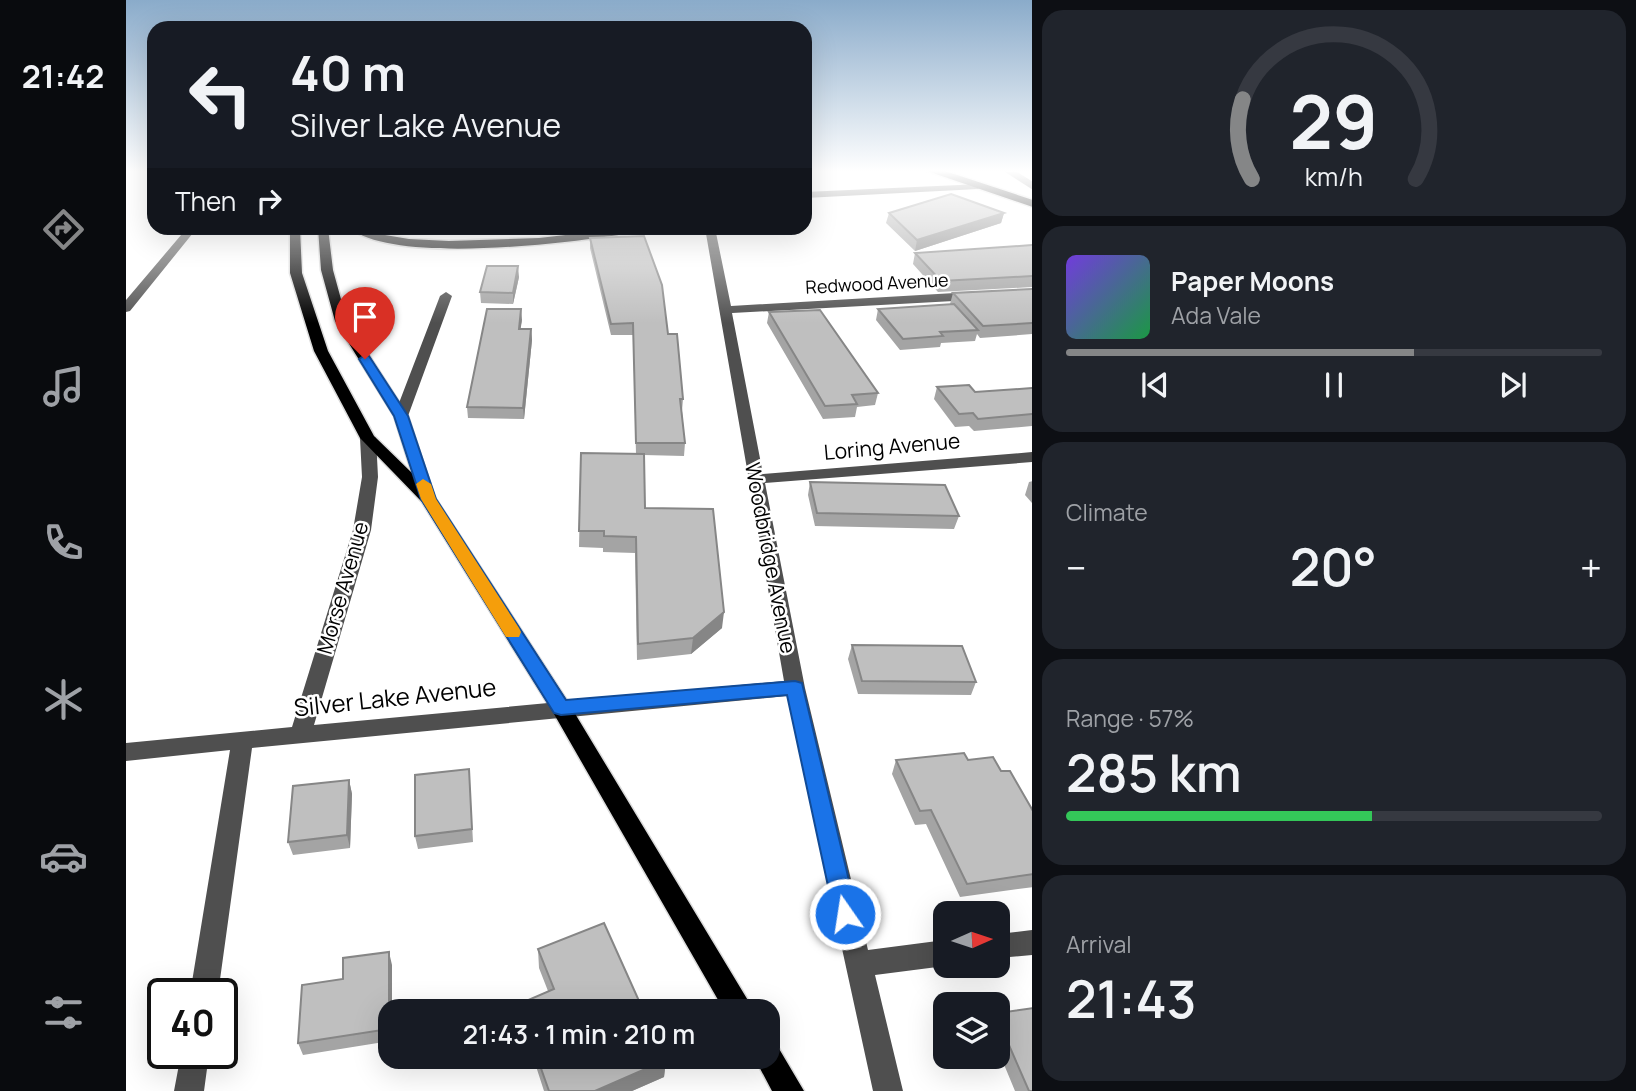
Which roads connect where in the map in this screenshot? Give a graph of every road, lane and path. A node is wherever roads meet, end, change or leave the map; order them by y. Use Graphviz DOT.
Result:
graph roads {
  1 [pos="186,235"];
  2 [pos="295,235"];
  3 [pos="324,235"];
  4 [pos="368,235"];
  5 [pos="603,235"];
  6 [pos="711,235"];
  7 [pos="991,295"];
  8 [pos="446,296"];
  9 [pos="126,308"];
  10 [pos="724,310"];
  11 [pos="401,416"];
  12 [pos="368,438"];
  13 [pos="1032,457"];
  14 [pos="755,478"];
  15 [pos="428,499"];
  16 [pos="795,688"];
  17 [pos="561,708"];
  18 [pos="300,734"];
  19 [pos="242,740"];
  20 [pos="126,752"];
  21 [pos="1032,942"];
  22 [pos="1010,945"];
  23 [pos="933,954"];
  24 [pos="857,964"];
  25 [pos="206,978"];
  26 [pos="733,999"];
  27 [pos="193,1069"];
  28 [pos="775,1069"];
  29 [pos="190,1091"];
  30 [pos="789,1091"];
  31 [pos="888,1091"];
  1 -- 9 [label="street"];
  2 -- 12 [label="main road"];
  3 -- 11 [label="main road"];
  4 -- 5 [label="main road"];
  6 -- 10 [label="street, Woodbridge Avenue"];
  7 -- 10 [label="street, Redwood Avenue"];
  8 -- 11 [label="street"];
  10 -- 14 [label="street, Woodbridge Avenue"];
  11 -- 15 [label="main road"];
  12 -- 15 [label="main road"];
  12 -- 18 [label="street, Morse Avenue"];
  13 -- 14 [label="street, Loring Avenue"];
  14 -- 16 [label="street, Woodbridge Avenue"];
  15 -- 17 [label="main road"];
  16 -- 17 [label="street, Silver Lake Avenue"];
  16 -- 24 [label="street, Woodbridge Avenue"];
  17 -- 18 [label="street, Silver Lake Avenue"];
  17 -- 26 [label="main road"];
  18 -- 19 [label="street, Silver Lake Avenue"];
  19 -- 20 [label="street, Silver Lake Avenue"];
  19 -- 25 [label="street"];
  21 -- 22 [label="street"];
  23 -- 24 [label="street"];
  24 -- 31 [label="street, Woodbridge Avenue"];
  27 -- 29 [label="street"];
  28 -- 30 [label="main road"];
}
